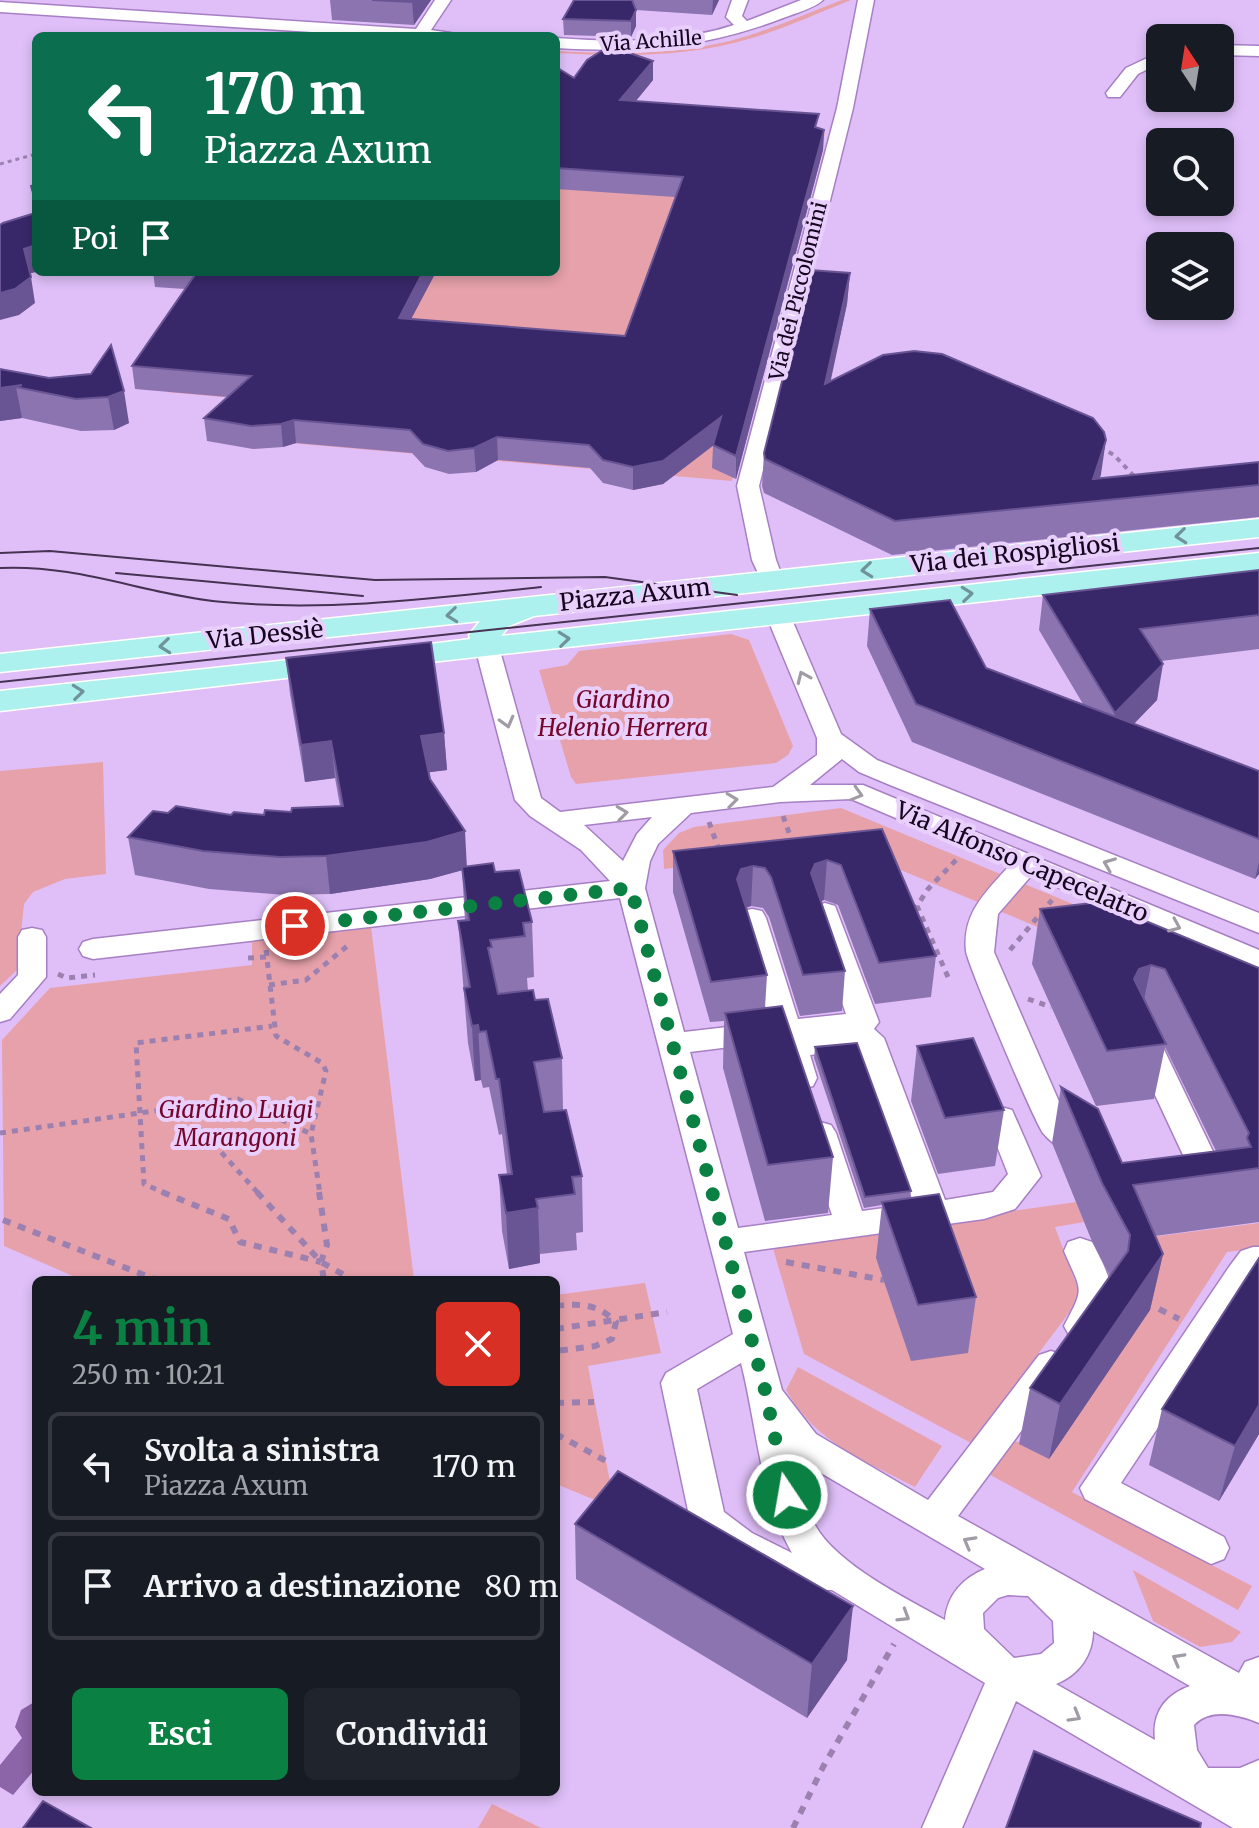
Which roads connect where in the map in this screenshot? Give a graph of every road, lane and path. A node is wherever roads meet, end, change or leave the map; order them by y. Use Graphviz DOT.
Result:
graph roads {
  1 [pos="443,0"];
  2 [pos="740,0"];
  3 [pos="815,0"];
  4 [pos="866,0"];
  5 [pos="0,7"];
  6 [pos="745,27"];
  7 [pos="260,30"];
  8 [pos="340,32"];
  9 [pos="422,32"];
  10 [pos="560,43"];
  11 [pos="1234,50"];
  12 [pos="1259,51"];
  13 [pos="1146,64"];
  14 [pos="1114,93"];
  15 [pos="32,155"];
  16 [pos="0,164"];
  17 [pos="1091,442"];
  18 [pos="1136,478"];
  19 [pos="1259,528"];
  20 [pos="1259,562"];
  21 [pos="772,581"];
  22 [pos="529,607"];
  23 [pos="778,615"];
  24 [pos="487,647"];
  25 [pos="0,663"];
  26 [pos="0,701"];
  27 [pos="830,738"];
  28 [pos="780,803"];
  29 [pos="696,812"];
  30 [pos="560,820"];
  31 [pos="965,850"];
  32 [pos="796,854"];
  33 [pos="724,862"];
  34 [pos="1027,863"];
  35 [pos="631,888"];
  36 [pos="1061,890"];
  37 [pos="825,912"];
  38 [pos="387,916"];
  39 [pos="921,917"];
  40 [pos="752,918"];
  41 [pos="910,918"];
  42 [pos="1259,924"];
  43 [pos="265,929"];
  44 [pos="1026,930"];
  45 [pos="32,937"];
  46 [pos="93,949"];
  47 [pos="1256,955"];
  48 [pos="948,977"];
  49 [pos="269,985"];
  50 [pos="0,1012"];
  51 [pos="272,1026"];
  52 [pos="1141,1033"];
  53 [pos="790,1039"];
  54 [pos="674,1053"];
  55 [pos="180,1107"];
  56 [pos="140,1113"];
  57 [pos="1001,1118"];
  58 [pos="0,1133"];
  59 [pos="311,1134"];
  60 [pos="1107,1168"];
  61 [pos="1185,1194"];
  62 [pos="930,1204"];
  63 [pos="847,1213"];
  64 [pos="3,1220"];
  65 [pos="1080,1251"];
  66 [pos="728,1254"];
  67 [pos="321,1262"];
  68 [pos="1255,1275"];
  69 [pos="147,1276"];
  70 [pos="323,1276"];
  71 [pos="346,1276"];
  72 [pos="884,1280"];
  73 [pos="560,1306"];
  74 [pos="667,1312"];
  75 [pos="616,1322"];
  76 [pos="560,1329"];
  77 [pos="751,1340"];
  78 [pos="560,1350"];
  79 [pos="765,1390"];
  80 [pos="594,1402"];
  81 [pos="560,1403"];
  82 [pos="560,1436"];
  83 [pos="606,1461"];
  84 [pos="933,1521"];
  85 [pos="1211,1548"];
  86 [pos="838,1574"];
  87 [pos="1037,1580"];
  88 [pos="910,1620"];
  89 [pos="1007,1676"];
  90 [pos="1256,1699"];
  91 [pos="1259,1779"];
  92 [pos="1196,1786"];
  93 [pos="1259,1821"];
  94 [pos="793,1828"];
  95 [pos="942,1828"];
  1 -- 9 [label="street"];
  2 -- 6 [label="street"];
  3 -- 6 [label="street, Via Achille"];
  4 -- 21 [label="street, Via dei Piccolomini"];
  5 -- 7 [label="street"];
  6 -- 10 [label="street, Via Achille"];
  7 -- 8 [label="street"];
  11 -- 12 [label="street"];
  13 -- 14 [label="street"];
  15 -- 16 [label="path"];
  17 -- 18 [label="path"];
  19 -- 21 [label="main road, Via dei Rospigliosi, one-way"];
  23 -- 20 [label="main road, Via dei Rospigliosi, one-way"];
  21 -- 22 [label="main road, Piazza Axum"];
  21 -- 23 [label="main road"];
  22 -- 24 [label="main road, Piazza Axum"];
  22 -- 25 [label="main road, Via Dessiè, one-way"];
  24 -- 23 [label="main road, Piazza Axum, one-way"];
  27 -- 23 [label="street, one-way"];
  26 -- 24 [label="main road, Via Dessiè, one-way"];
  24 -- 30 [label="street, one-way"];
  27 -- 28 [label="street"];
  42 -- 27 [label="street, Via Alfonso Capecelatro, one-way"];
  29 -- 28 [label="street, one-way"];
  28 -- 32 [label="path"];
  28 -- 34 [label="street, Via Alfonso Capecelatro, one-way"];
  30 -- 29 [label="street, one-way"];
  29 -- 33 [label="path"];
  29 -- 35 [label="street"];
  30 -- 35 [label="street"];
  31 -- 39 [label="path"];
  34 -- 47 [label="street, Via Alfonso Capecelatro, one-way"];
  34 -- 60 [label="street"];
  35 -- 38 [label="street"];
  35 -- 54 [label="street"];
  36 -- 44 [label="path"];
  37 -- 53 [label="street"];
  38 -- 43 [label="street"];
  38 -- 49 [label="path"];
  39 -- 41 [label="path"];
  39 -- 48 [label="path"];
  40 -- 53 [label="street"];
  43 -- 46 [label="street"];
  43 -- 49 [label="path"];
  45 -- 50 [label="street"];
  49 -- 51 [label="path"];
  51 -- 56 [label="path"];
  51 -- 59 [label="path"];
  52 -- 61 [label="street"];
  53 -- 54 [label="street"];
  53 -- 62 [label="street"];
  53 -- 63 [label="street"];
  54 -- 66 [label="street"];
  55 -- 56 [label="path"];
  55 -- 59 [label="path"];
  55 -- 67 [label="path"];
  56 -- 58 [label="path"];
  56 -- 67 [label="path"];
  57 -- 66 [label="street"];
  59 -- 67 [label="path"];
  64 -- 69 [label="path"];
  65 -- 84 [label="street"];
  66 -- 72 [label="path"];
  66 -- 77 [label="street"];
  67 -- 70 [label="path"];
  67 -- 71 [label="path"];
  68 -- 85 [label="street"];
  73 -- 75 [label="path"];
  74 -- 75 [label="path"];
  75 -- 76 [label="path"];
  75 -- 78 [label="path"];
  77 -- 79 [label="street"];
  77 -- 86 [label="street"];
  79 -- 84 [label="street"];
  79 -- 86 [label="street"];
  80 -- 81 [label="path"];
  82 -- 83 [label="path"];
  87 -- 84 [label="street, one-way"];
  86 -- 88 [label="street, one-way"];
  87 -- 89 [label="street"];
  87 -- 89 [label="street"];
  90 -- 87 [label="street, one-way"];
  88 -- 89 [label="street"];
  88 -- 94 [label="path"];
  89 -- 92 [label="street, one-way"];
  89 -- 95 [label="street"];
  90 -- 92 [label="street"];
  91 -- 92 [label="street"];
  92 -- 93 [label="street"];
}
